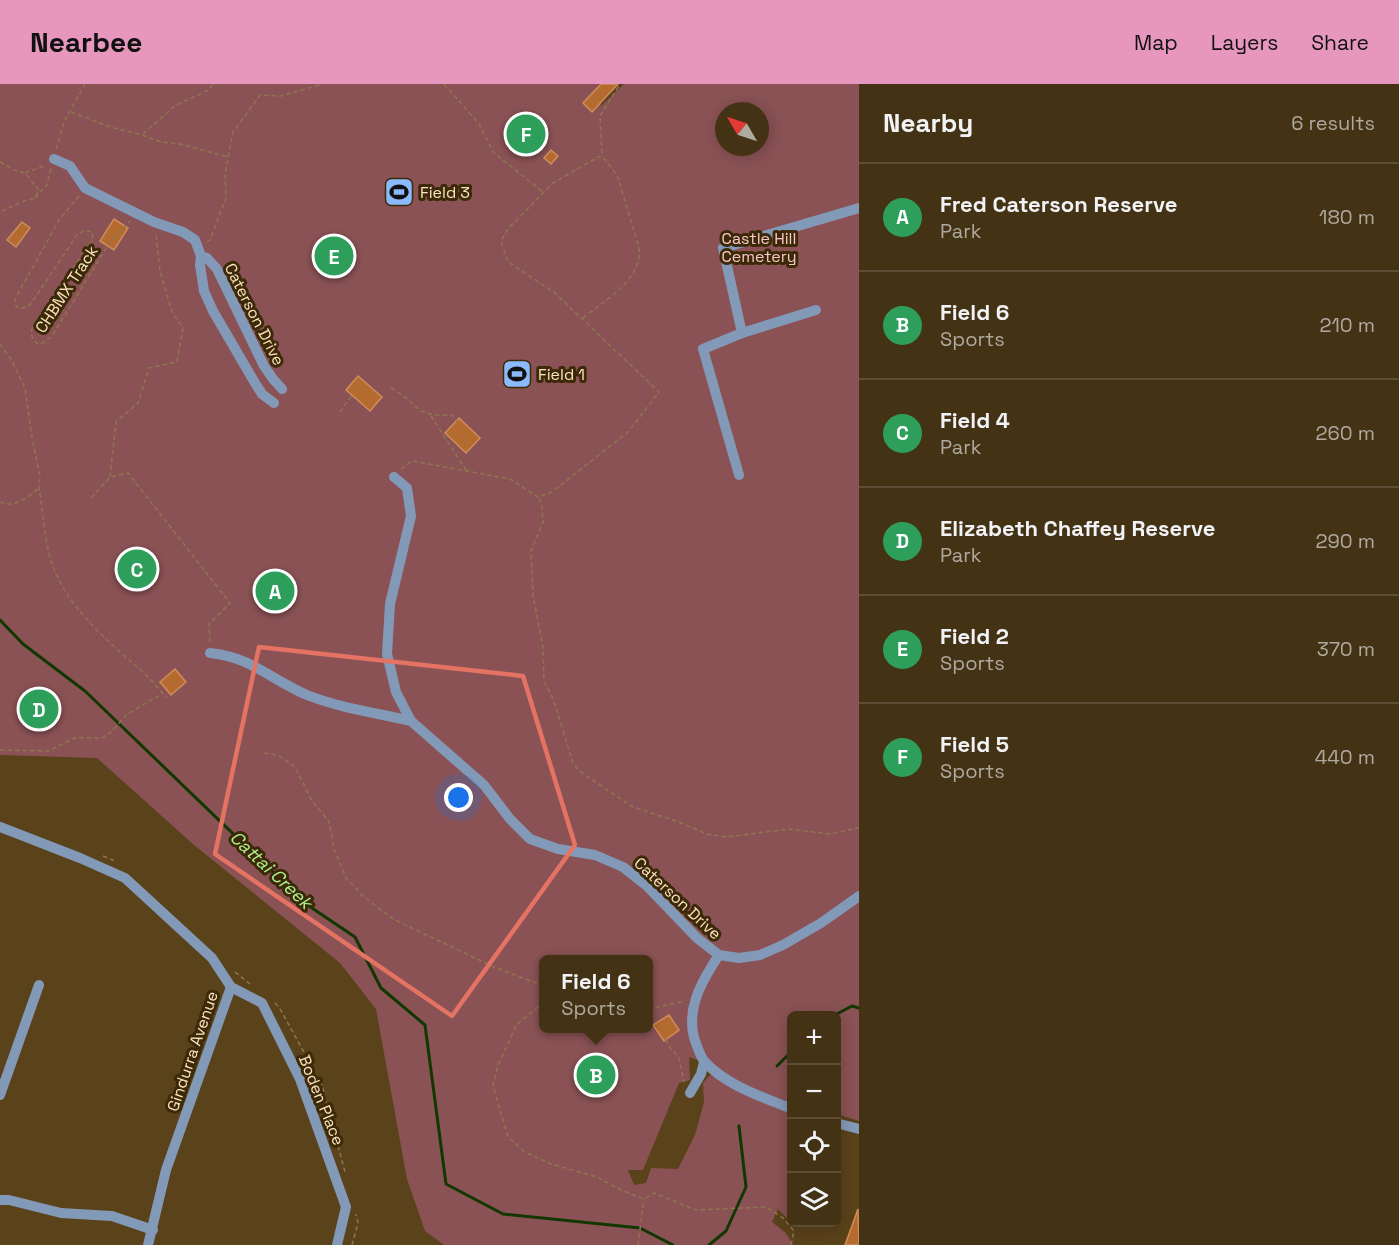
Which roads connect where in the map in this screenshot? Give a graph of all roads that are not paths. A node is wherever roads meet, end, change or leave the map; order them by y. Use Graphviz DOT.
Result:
graph roads {
  1 [pos="54,159"];
  2 [pos="859,208"];
  3 [pos="200,252"];
  4 [pos="816,310"];
  5 [pos="742,333"];
  6 [pos="249,336"];
  7 [pos="233,344"];
  8 [pos="738,475"];
  9 [pos="394,477"];
  10 [pos="210,653"];
  11 [pos="411,721"];
  12 [pos="0,827"];
  13 [pos="859,896"];
  14 [pos="719,955"];
  15 [pos="39,985"];
  16 [pos="231,987"];
  17 [pos="704,1062"];
  18 [pos="690,1093"];
  19 [pos="0,1095"];
  20 [pos="787,1107"];
  21 [pos="841,1124"];
  22 [pos="859,1129"];
  23 [pos="0,1200"];
  24 [pos="153,1230"];
  25 [pos="148,1245"];
  26 [pos="337,1245"];
  1 -- 3 [label="street, Caterson Drive"];
  2 -- 5 [label="street"];
  3 -- 6 [label="street, Caterson Drive"];
  3 -- 7 [label="street, Caterson Drive"];
  4 -- 5 [label="street"];
  5 -- 8 [label="street"];
  6 -- 7 [label="street"];
  6 -- 7 [label="street, Caterson Drive"];
  9 -- 11 [label="street, Caterson Drive"];
  10 -- 11 [label="street"];
  11 -- 14 [label="street, Caterson Drive"];
  12 -- 16 [label="street, Gindurra Avenue"];
  13 -- 14 [label="street, Caterson Drive"];
  14 -- 17 [label="street"];
  15 -- 19 [label="street"];
  16 -- 24 [label="street, Gindurra Avenue"];
  16 -- 26 [label="street, Boden Place"];
  17 -- 18 [label="street"];
  17 -- 20 [label="street"];
  21 -- 22 [label="street"];
  23 -- 24 [label="street"];
  24 -- 25 [label="street, Gindurra Avenue"];
}
